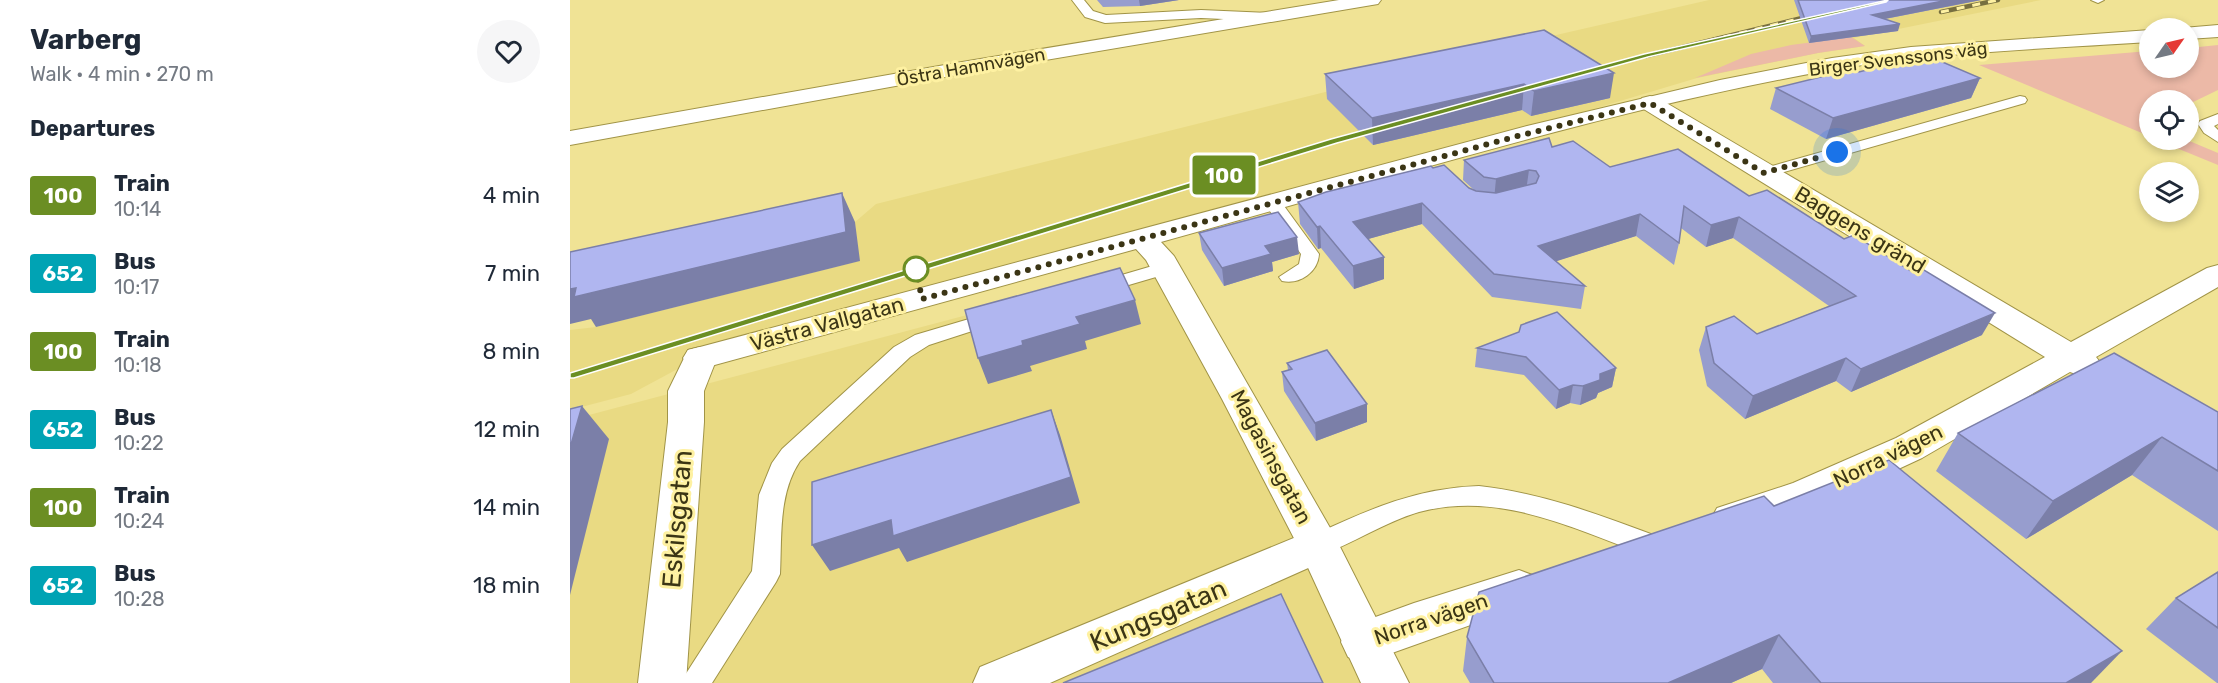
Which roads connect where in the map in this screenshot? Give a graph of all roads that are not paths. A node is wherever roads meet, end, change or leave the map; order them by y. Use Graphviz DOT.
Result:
graph roads {
  1 [pos="1078,0"];
  2 [pos="1372,0"];
  3 [pos="1269,16"];
  4 [pos="2218,31"];
  5 [pos="2199,32"];
  6 [pos="2139,37"];
  7 [pos="2020,100"];
  8 [pos="1650,103"];
  9 [pos="2218,118"];
  10 [pos="2218,137"];
  11 [pos="570,138"];
  12 [pos="1764,173"];
  13 [pos="1273,203"];
  14 [pos="1143,239"];
  15 [pos="1166,268"];
  16 [pos="2218,274"];
  17 [pos="1289,277"];
  18 [pos="1074,294"];
  19 [pos="1017,311"];
  20 [pos="2071,356"];
  21 [pos="700,358"];
  22 [pos="2110,380"];
  23 [pos="1676,537"];
  24 [pos="1318,545"];
  25 [pos="1364,642"];
  26 [pos="662,683"];
  27 [pos="695,683"];
  28 [pos="997,683"];
  29 [pos="1385,683"];
  1 -- 3 [label="lane"];
  2 -- 3 [label="street, Östra Hamnvägen"];
  3 -- 11 [label="street, Östra Hamnvägen"];
  4 -- 5 [label="street"];
  6 -- 8 [label="street, Birger Svenssons väg"];
  7 -- 12 [label="lane"];
  8 -- 12 [label="street, Baggens gränd"];
  8 -- 13 [label="street, Västra Vallgatan"];
  9 -- 10 [label="lane"];
  12 -- 20 [label="street, Baggens gränd"];
  13 -- 14 [label="street, Västra Vallgatan"];
  13 -- 17 [label="lane"];
  14 -- 15 [label="street, Magasinsgatan"];
  14 -- 21 [label="street, Västra Vallgatan"];
  15 -- 18 [label="lane"];
  15 -- 24 [label="street, Magasinsgatan"];
  16 -- 20 [label="street, Norra vägen"];
  19 -- 27 [label="lane"];
  20 -- 22 [label="street, Baggens gränd"];
  20 -- 23 [label="street, Norra vägen"];
  21 -- 26 [label="street, Eskilsgatan"];
  23 -- 24 [label="lane"];
  23 -- 25 [label="street, Norra vägen"];
  24 -- 25 [label="street, Magasinsgatan"];
  24 -- 28 [label="street, Kungsgatan"];
  25 -- 29 [label="street, Magasinsgatan"];
}
